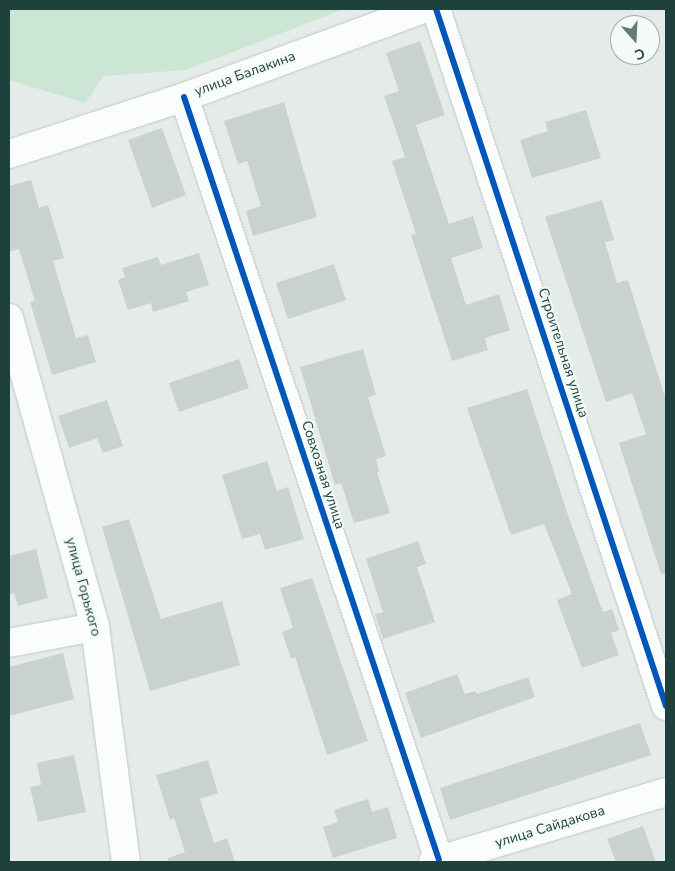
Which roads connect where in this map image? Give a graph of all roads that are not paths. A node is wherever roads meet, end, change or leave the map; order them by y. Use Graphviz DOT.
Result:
graph roads {
  1 [pos="424,9"];
  2 [pos="436,9"];
  3 [pos="184,97"];
  4 [pos="9,154"];
  5 [pos="9,318"];
  6 [pos="95,627"];
  7 [pos="9,643"];
  8 [pos="666,706"];
  9 [pos="666,792"];
  10 [pos="436,861"];
  11 [pos="126,862"];
  1 -- 3 [label="street, улица Балакина"];
  2 -- 8 [label="street, Строительная улица"];
  3 -- 4 [label="street, улица Балакина"];
  3 -- 10 [label="street, Совхозная улица"];
  5 -- 6 [label="street, улица Горького"];
  6 -- 7 [label="street"];
  6 -- 11 [label="street, улица Горького"];
  9 -- 10 [label="street, улица Сайдакова"];
}
